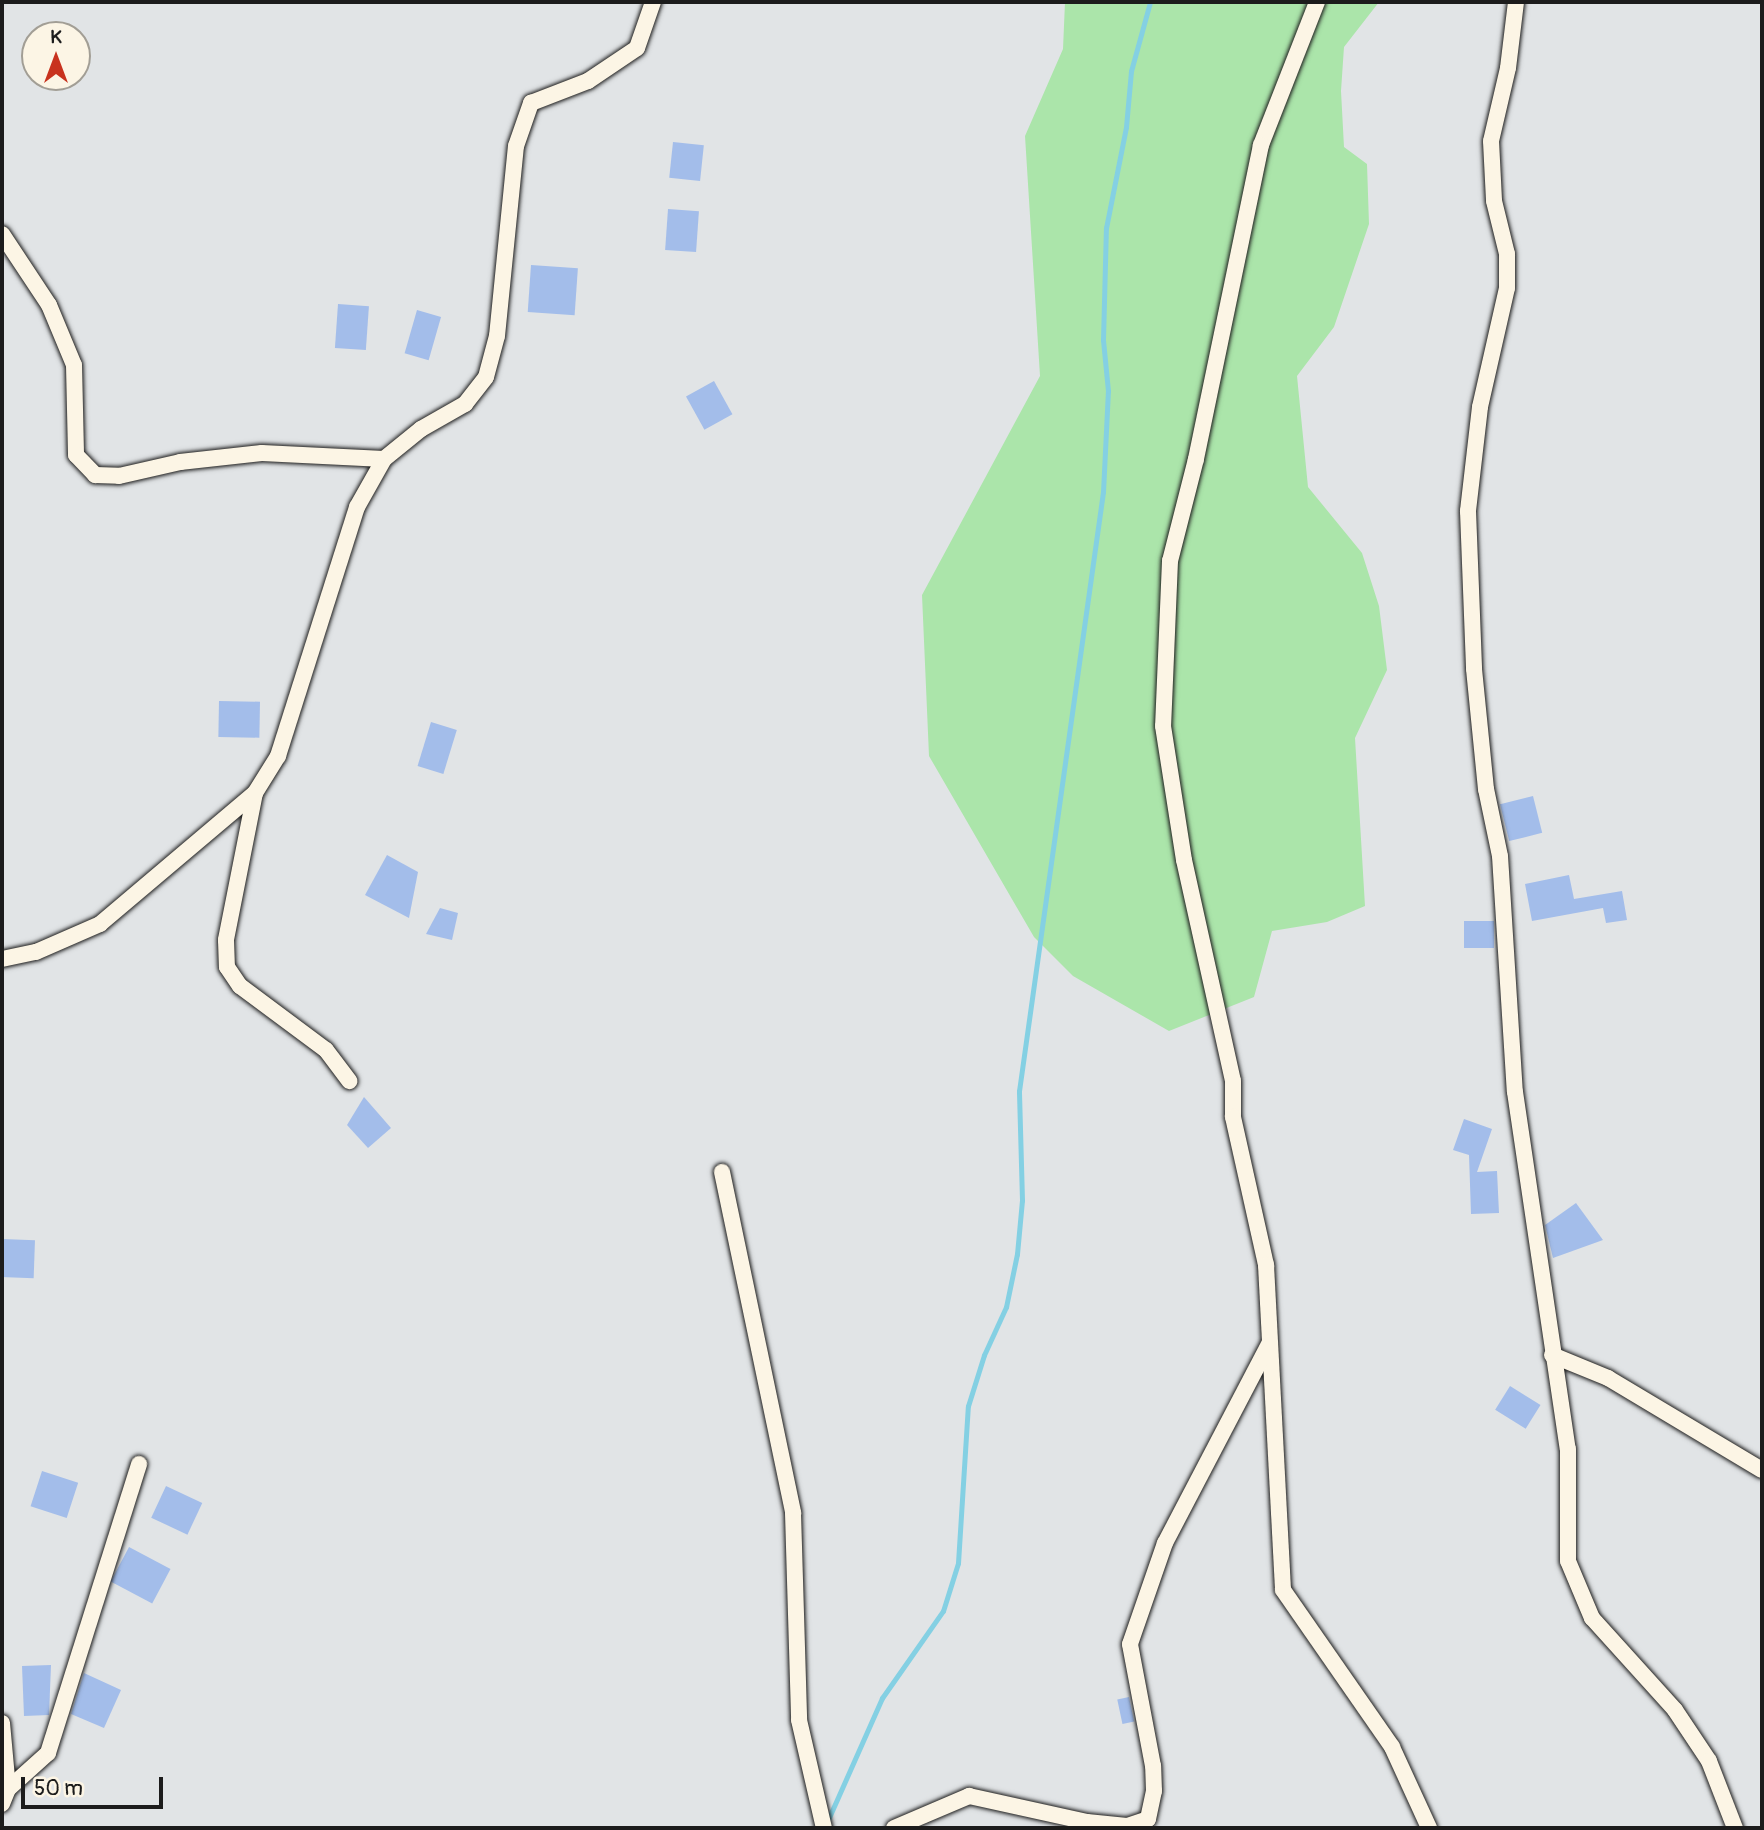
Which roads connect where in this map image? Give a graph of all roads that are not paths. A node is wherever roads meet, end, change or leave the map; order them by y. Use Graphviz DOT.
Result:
graph roads {
  1 [pos="653,2"];
  2 [pos="1318,2"];
  3 [pos="1516,2"];
  4 [pos="2,234"];
  5 [pos="384,459"];
  6 [pos="255,793"];
  7 [pos="2,959"];
  8 [pos="349,1081"];
  9 [pos="722,1172"];
  10 [pos="1269,1344"];
  11 [pos="1552,1355"];
  12 [pos="139,1464"];
  13 [pos="1762,1469"];
  14 [pos="2,1723"];
  15 [pos="8,1788"];
  16 [pos="2,1804"];
  17 [pos="824,1828"];
  18 [pos="894,1828"];
  19 [pos="1429,1828"];
  20 [pos="1735,1828"];
  1 -- 5 [label="street"];
  2 -- 10 [label="street"];
  3 -- 11 [label="street"];
  4 -- 5 [label="street"];
  5 -- 6 [label="street"];
  6 -- 7 [label="street"];
  6 -- 8 [label="street"];
  9 -- 17 [label="street"];
  10 -- 18 [label="street"];
  10 -- 19 [label="street"];
  11 -- 13 [label="street"];
  11 -- 20 [label="street"];
  12 -- 15 [label="street"];
  14 -- 15 [label="street"];
  15 -- 16 [label="street"];
}
